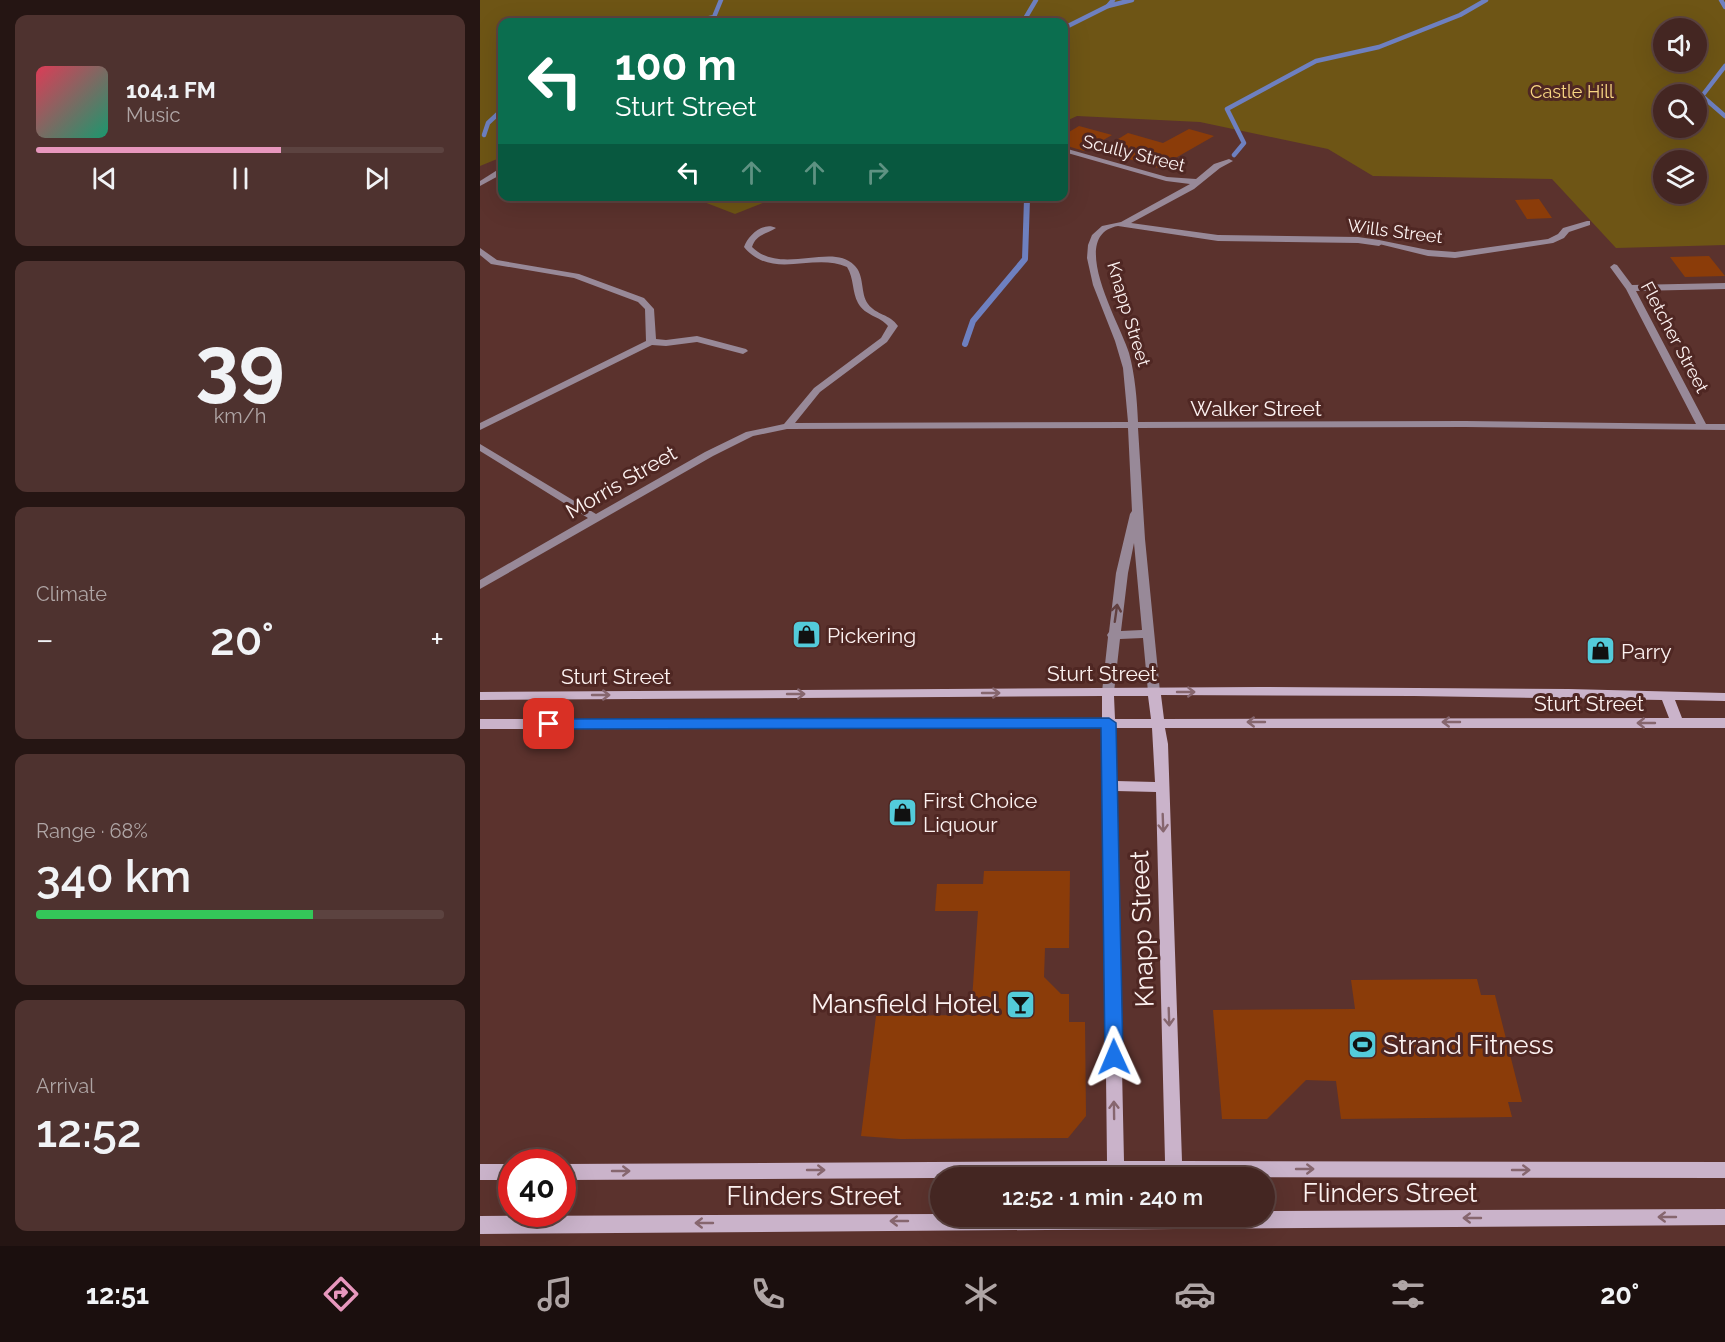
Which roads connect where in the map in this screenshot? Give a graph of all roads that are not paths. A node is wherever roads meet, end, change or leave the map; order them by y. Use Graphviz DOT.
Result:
graph roads {
  1 [pos="1068,151"];
  2 [pos="1229,161"];
  3 [pos="498,173"];
  4 [pos="1166,179"];
  5 [pos="1198,182"];
  6 [pos="480,184"];
  7 [pos="1176,195"];
  8 [pos="1587,223"];
  9 [pos="1122,225"];
  10 [pos="772,228"];
  11 [pos="480,250"];
  12 [pos="494,262"];
  13 [pos="480,267"];
  14 [pos="1614,267"];
  15 [pos="1725,286"];
  16 [pos="1630,288"];
  17 [pos="651,342"];
  18 [pos="743,351"];
  19 [pos="1131,425"];
  20 [pos="787,426"];
  21 [pos="1702,426"];
  22 [pos="480,427"];
  23 [pos="1725,427"];
  24 [pos="480,447"];
  25 [pos="1137,507"];
  26 [pos="597,519"];
  27 [pos="480,585"];
  28 [pos="1149,634"];
  29 [pos="1113,635"];
  30 [pos="1108,692"];
  31 [pos="1154,692"];
  32 [pos="1667,695"];
  33 [pos="480,696"];
  34 [pos="1725,697"];
  35 [pos="1159,722"];
  36 [pos="1109,723"];
  37 [pos="1677,723"];
  38 [pos="1725,723"];
  39 [pos="480,724"];
  40 [pos="1110,786"];
  41 [pos="1162,787"];
  42 [pos="1115,1167"];
  43 [pos="1174,1167"];
  44 [pos="1725,1170"];
  45 [pos="480,1172"];
  46 [pos="498,1172"];
  47 [pos="576,1172"];
  48 [pos="930,1173"];
  49 [pos="1275,1173"];
  50 [pos="1725,1217"];
  51 [pos="1275,1218"];
  52 [pos="930,1220"];
  53 [pos="480,1225"];
  1 -- 4 [label="street, Scully Street"];
  2 -- 5 [label="street"];
  3 -- 6 [label="street"];
  4 -- 5 [label="street, Scully Street"];
  4 -- 7 [label="street"];
  5 -- 7 [label="street"];
  7 -- 9 [label="street"];
  8 -- 9 [label="street, Wills Street"];
  9 -- 19 [label="street, Knapp Street"];
  10 -- 20 [label="street"];
  11 -- 12 [label="street"];
  12 -- 13 [label="street"];
  12 -- 17 [label="street"];
  14 -- 16 [label="street, Fletcher Street"];
  15 -- 16 [label="street"];
  16 -- 21 [label="street, Fletcher Street"];
  17 -- 18 [label="street"];
  17 -- 22 [label="street"];
  19 -- 20 [label="street, Walker Street"];
  19 -- 21 [label="street, Walker Street"];
  19 -- 25 [label="street, Knapp Street"];
  20 -- 26 [label="street, Morris Street"];
  21 -- 23 [label="street, Walker Street"];
  24 -- 26 [label="street"];
  25 -- 28 [label="street, Knapp Street"];
  29 -- 25 [label="street, Knapp Street, one-way"];
  26 -- 27 [label="street, Morris Street"];
  28 -- 29 [label="street"];
  28 -- 31 [label="street, Knapp Street"];
  29 -- 30 [label="street, Knapp Street"];
  30 -- 31 [label="main road, Sturt Street"];
  33 -- 30 [label="main road, Sturt Street, one-way"];
  30 -- 36 [label="main road, Knapp Street"];
  31 -- 32 [label="main road, Sturt Street, one-way"];
  31 -- 35 [label="main road, Knapp Street"];
  32 -- 34 [label="main road, Sturt Street"];
  32 -- 37 [label="main road"];
  35 -- 36 [label="main road, Sturt Street"];
  37 -- 35 [label="main road, Sturt Street, one-way"];
  35 -- 41 [label="main road, Knapp Street"];
  36 -- 39 [label="main road, Sturt Street"];
  36 -- 40 [label="main road, Knapp Street"];
  37 -- 38 [label="main road, Sturt Street"];
  40 -- 41 [label="main road"];
  42 -- 40 [label="main road, Knapp Street, one-way"];
  41 -- 43 [label="main road, Knapp Street, one-way"];
  49 -- 44 [label="main road, Flinders Street, one-way"];
  45 -- 46 [label="main road"];
  47 -- 48 [label="main road, Flinders Street, one-way"];
  50 -- 51 [label="main road, Flinders Street, one-way"];
  52 -- 53 [label="main road, Flinders Street, one-way"];
}
